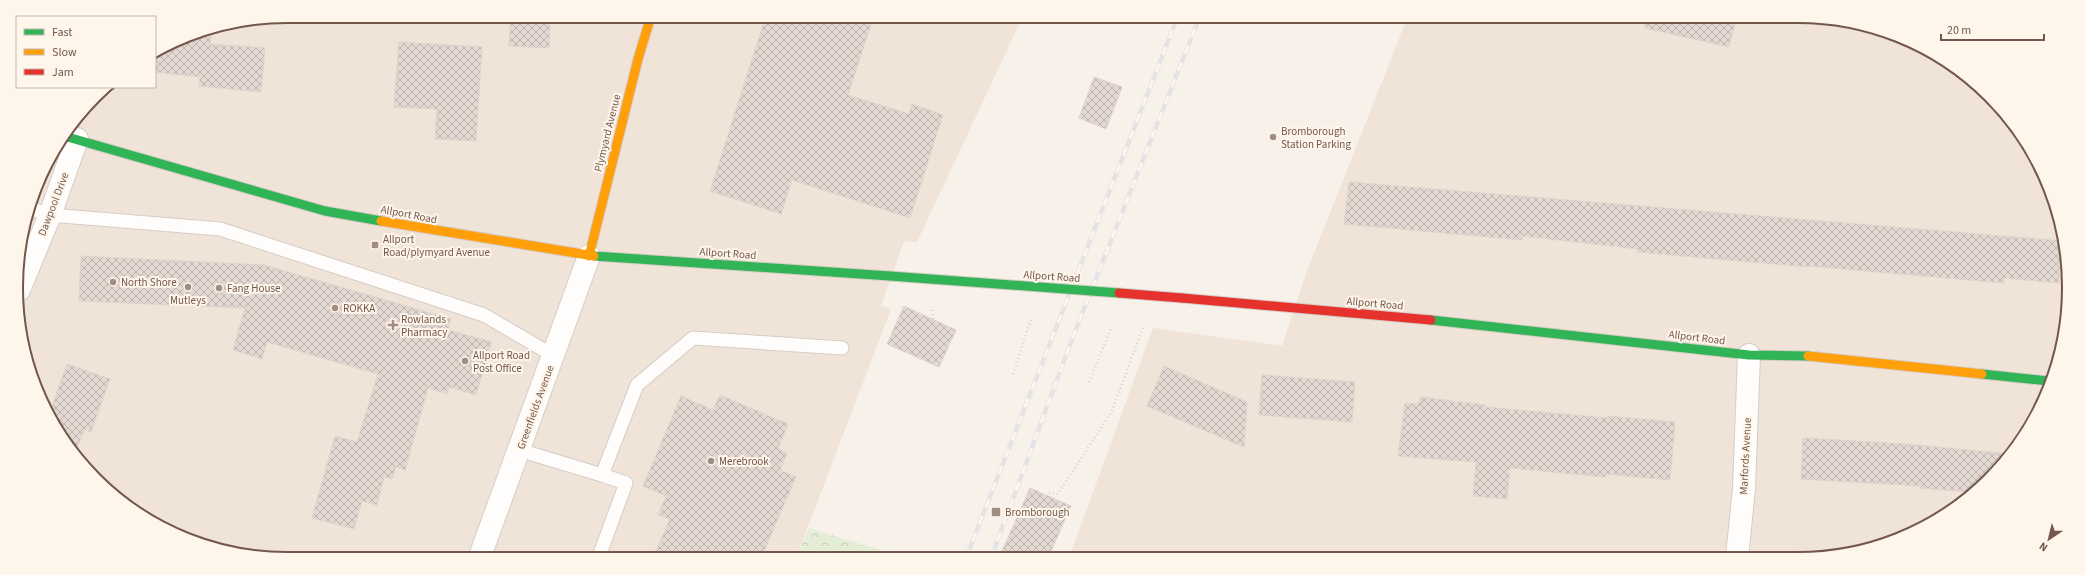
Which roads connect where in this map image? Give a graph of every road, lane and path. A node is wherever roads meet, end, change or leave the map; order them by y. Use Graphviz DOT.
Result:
graph roads {
  1 [pos="649,23"];
  2 [pos="70,138"];
  3 [pos="35,210"];
  4 [pos="50,215"];
  5 [pos="589,256"];
  6 [pos="23,279"];
  7 [pos="1031,319"];
  8 [pos="1112,326"];
  9 [pos="1142,334"];
  10 [pos="842,348"];
  11 [pos="1749,355"];
  12 [pos="554,356"];
  13 [pos="1013,374"];
  14 [pos="2045,381"];
  15 [pos="1090,382"];
  16 [pos="520,450"];
  17 [pos="602,475"];
  18 [pos="1049,492"];
  19 [pos="482,552"];
  20 [pos="600,552"];
  21 [pos="1737,552"];
  1 -- 5 [label="street, Plymyard Avenue"];
  2 -- 4 [label="street, Dawpool Drive"];
  2 -- 5 [label="street, Allport Road"];
  3 -- 4 [label="lane"];
  4 -- 6 [label="street, Dawpool Drive"];
  4 -- 12 [label="lane"];
  5 -- 11 [label="street, Allport Road, bridge"];
  5 -- 12 [label="street, Greenfields Avenue"];
  7 -- 13 [label="path"];
  8 -- 15 [label="path"];
  9 -- 18 [label="path"];
  10 -- 17 [label="lane"];
  11 -- 14 [label="street, Allport Road"];
  11 -- 21 [label="street, Marfords Avenue"];
  12 -- 16 [label="street, Greenfields Avenue"];
  16 -- 17 [label="lane"];
  16 -- 19 [label="street, Greenfields Avenue"];
  17 -- 20 [label="lane"];
}
